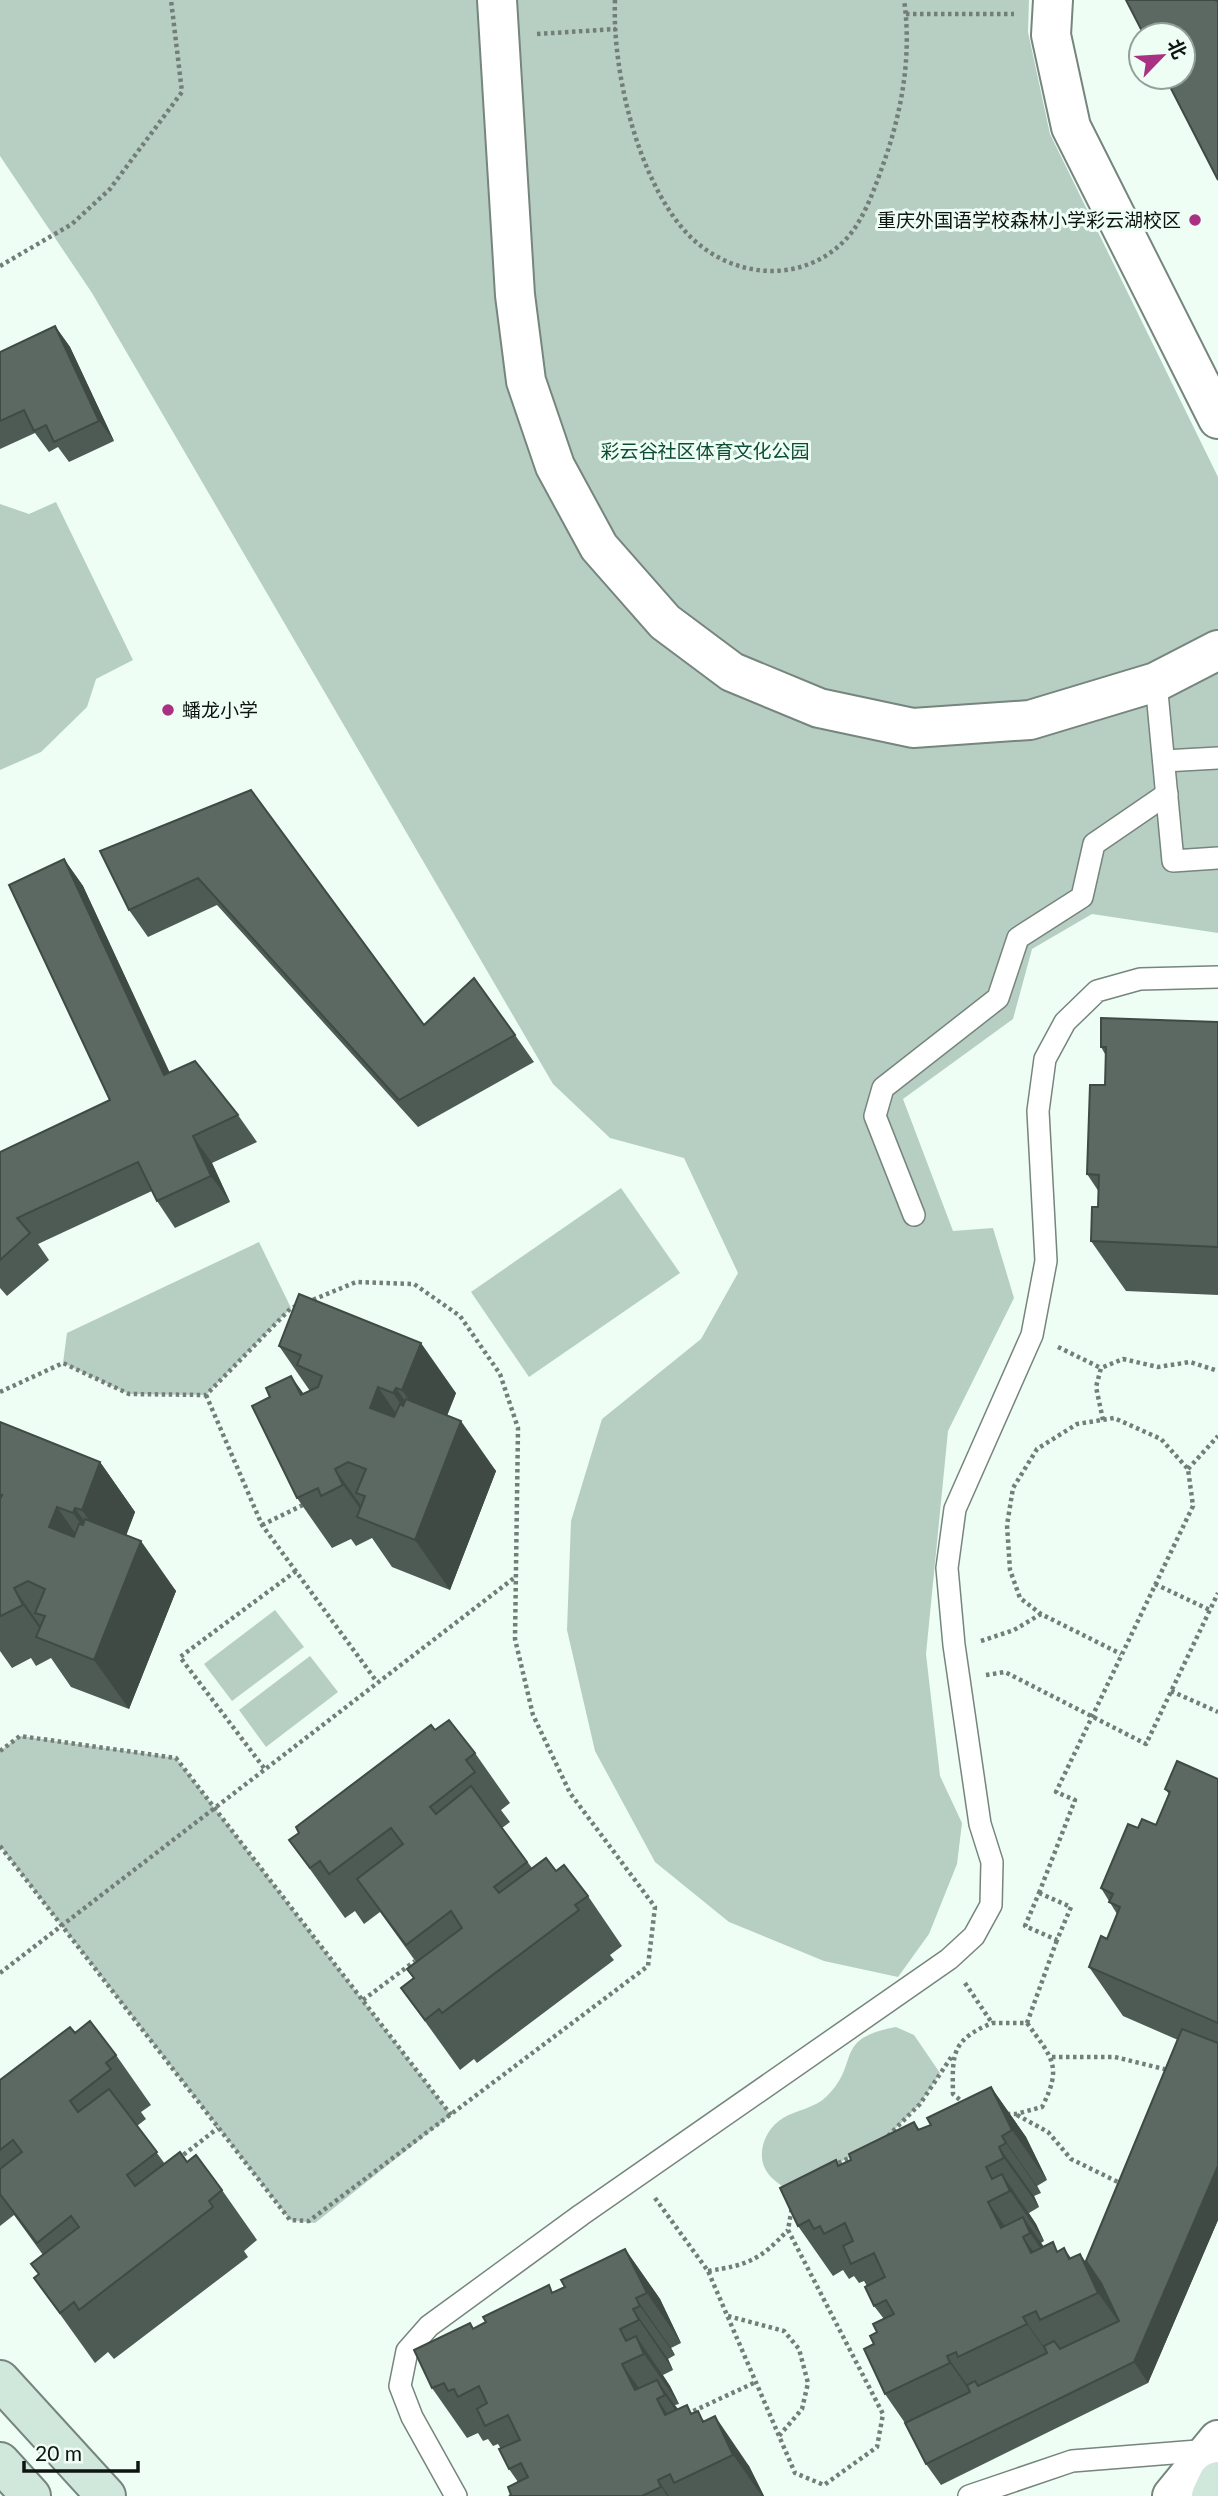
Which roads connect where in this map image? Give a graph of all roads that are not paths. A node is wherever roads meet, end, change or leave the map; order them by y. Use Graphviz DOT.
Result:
graph roads {
  1 [pos="1053,7"];
  2 [pos="498,18"];
  3 [pos="1218,419"];
  4 [pos="1218,650"];
  5 [pos="1156,682"];
  6 [pos="1218,758"];
  7 [pos="1164,761"];
  8 [pos="1167,794"];
  9 [pos="1218,858"];
  10 [pos="1218,977"];
  11 [pos="914,1215"];
  12 [pos="0,2380"];
  13 [pos="1215,2457"];
  14 [pos="0,2462"];
  15 [pos="31,2496"];
  16 [pos="106,2496"];
  17 [pos="456,2496"];
  18 [pos="969,2496"];
  19 [pos="1172,2496"];
  20 [pos="1211,2496"];
  1 -- 3 [label="street"];
  2 -- 5 [label="street"];
  4 -- 5 [label="street"];
  5 -- 7 [label="lane"];
  6 -- 7 [label="lane"];
  7 -- 8 [label="lane"];
  8 -- 9 [label="lane"];
  8 -- 11 [label="lane"];
  10 -- 17 [label="lane"];
  12 -- 16 [label="main road"];
  13 -- 18 [label="lane"];
  13 -- 19 [label="street"];
  13 -- 20 [label="main road"];
  14 -- 15 [label="main road"];
}
